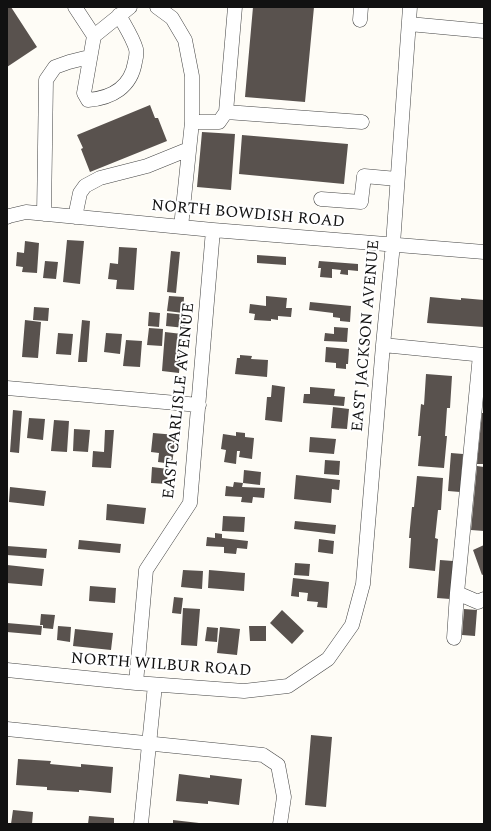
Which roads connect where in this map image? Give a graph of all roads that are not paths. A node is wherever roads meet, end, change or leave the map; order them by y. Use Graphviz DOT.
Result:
graph roads {
  1 [pos="75,7"];
  2 [pos="157,7"];
  3 [pos="235,7"];
  4 [pos="410,7"];
  5 [pos="125,11"];
  6 [pos="409,24"];
  7 [pos="484,31"];
  8 [pos="94,36"];
  9 [pos="89,57"];
  10 [pos="226,112"];
  11 [pos="192,122"];
  12 [pos="362,122"];
  13 [pos="189,149"];
  14 [pos="398,179"];
  15 [pos="321,199"];
  16 [pos="44,214"];
  17 [pos="8,216"];
  18 [pos="75,217"];
  19 [pos="181,227"];
  20 [pos="213,230"];
  21 [pos="393,244"];
  22 [pos="484,252"];
  23 [pos="383,345"];
  24 [pos="482,355"];
  25 [pos="7,388"];
  26 [pos="199,405"];
  27 [pos="457,592"];
  28 [pos="484,599"];
  29 [pos="454,638"];
  30 [pos="328,659"];
  31 [pos="7,670"];
  32 [pos="136,684"];
  33 [pos="155,685"];
  34 [pos="7,729"];
  35 [pos="149,743"];
  36 [pos="141,824"];
  37 [pos="280,824"];
  1 -- 8 [label="street"];
  2 -- 11 [label="street"];
  3 -- 10 [label="street"];
  4 -- 6 [label="street, EAST JACKSON AVENUE"];
  5 -- 8 [label="street"];
  5 -- 9 [label="street"];
  6 -- 7 [label="street"];
  6 -- 14 [label="street, EAST JACKSON AVENUE"];
  8 -- 9 [label="street"];
  9 -- 16 [label="street"];
  10 -- 11 [label="street"];
  10 -- 12 [label="street"];
  11 -- 13 [label="street"];
  13 -- 18 [label="street"];
  13 -- 19 [label="street"];
  14 -- 15 [label="street"];
  14 -- 21 [label="street, EAST JACKSON AVENUE"];
  16 -- 17 [label="street, NORTH BOWDISH ROAD"];
  16 -- 18 [label="street, NORTH BOWDISH ROAD"];
  18 -- 19 [label="street, NORTH BOWDISH ROAD"];
  19 -- 20 [label="street, NORTH BOWDISH ROAD"];
  20 -- 21 [label="street, NORTH BOWDISH ROAD"];
  20 -- 26 [label="street, EAST CARLISLE AVENUE"];
  21 -- 22 [label="street, NORTH BOWDISH ROAD"];
  21 -- 23 [label="street, EAST JACKSON AVENUE"];
  23 -- 24 [label="street"];
  23 -- 30 [label="street, EAST JACKSON AVENUE"];
  24 -- 27 [label="street"];
  25 -- 26 [label="street"];
  26 -- 32 [label="street, EAST CARLISLE AVENUE"];
  27 -- 28 [label="street"];
  27 -- 29 [label="street"];
  30 -- 33 [label="street, NORTH WILBUR ROAD"];
  31 -- 32 [label="street, NORTH WILBUR ROAD"];
  32 -- 33 [label="street, NORTH WILBUR ROAD"];
  33 -- 35 [label="street"];
  34 -- 35 [label="street"];
  35 -- 36 [label="street"];
  35 -- 37 [label="street"];
}
